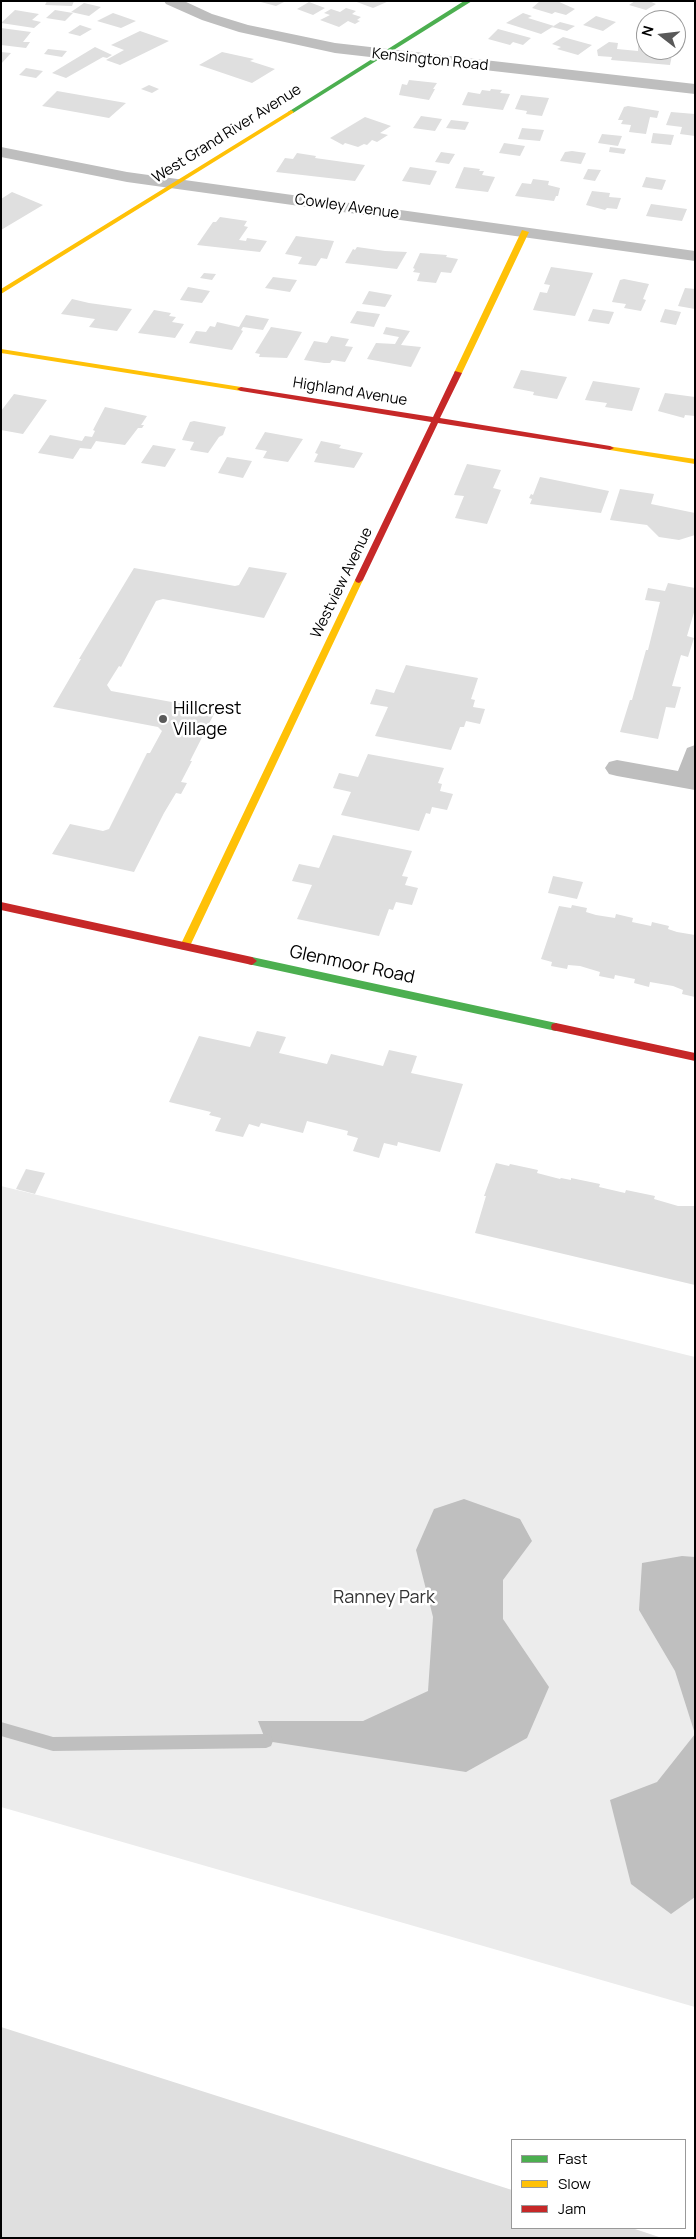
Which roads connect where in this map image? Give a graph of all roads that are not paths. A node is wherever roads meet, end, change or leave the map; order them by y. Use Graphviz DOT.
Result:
graph roads {
  1 [pos="171,1"];
  2 [pos="469,1"];
  3 [pos="383,54"];
  4 [pos="695,89"];
  5 [pos="1,152"];
  6 [pos="178,183"];
  7 [pos="525,232"];
  8 [pos="695,256"];
  9 [pos="1,292"];
  10 [pos="1,351"];
  11 [pos="435,421"];
  12 [pos="695,462"];
  13 [pos="695,753"];
  14 [pos="617,768"];
  15 [pos="691,782"];
  16 [pos="1,906"];
  17 [pos="185,946"];
  18 [pos="695,1057"];
  1 -- 3 [label="street, Kensington Road"];
  2 -- 3 [label="street, West Grand River Avenue"];
  3 -- 4 [label="street, Kensington Road"];
  3 -- 6 [label="street, West Grand River Avenue"];
  5 -- 6 [label="street, Cowley Avenue"];
  6 -- 7 [label="street, Cowley Avenue"];
  6 -- 9 [label="street, West Grand River Avenue"];
  7 -- 8 [label="street, Cowley Avenue"];
  7 -- 11 [label="street, Westview Avenue"];
  10 -- 11 [label="street, Highland Avenue"];
  11 -- 12 [label="street, Highland Avenue"];
  11 -- 17 [label="street, Westview Avenue"];
  13 -- 15 [label="street"];
  14 -- 15 [label="street"];
  16 -- 17 [label="street, Glenmoor Road"];
  17 -- 18 [label="street, Glenmoor Road"];
}
